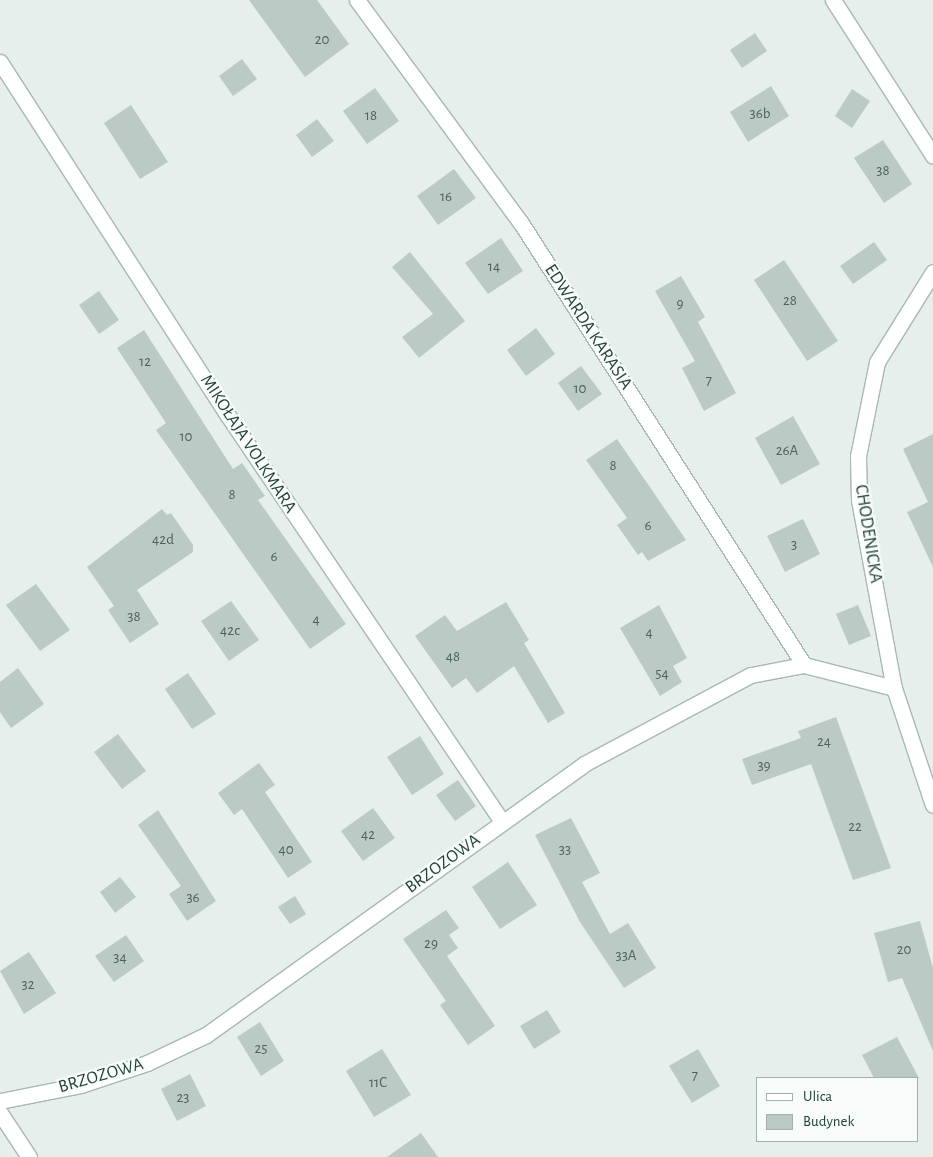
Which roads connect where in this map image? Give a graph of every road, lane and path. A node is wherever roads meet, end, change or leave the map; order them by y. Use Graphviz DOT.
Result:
graph roads {
  1 [pos="357,0"];
  2 [pos="833,0"];
  3 [pos="0,62"];
  4 [pos="933,156"];
  5 [pos="933,272"];
  6 [pos="804,665"];
  7 [pos="894,688"];
  8 [pos="933,805"];
  9 [pos="502,821"];
  10 [pos="0,1100"];
  11 [pos="0,1113"];
  12 [pos="29,1157"];
  1 -- 6 [label="street, EDWARDA KARASIA"];
  2 -- 4 [label="street"];
  3 -- 9 [label="street, MIKOŁAJA VOLKMARA"];
  5 -- 7 [label="street, CHODENICKA"];
  6 -- 7 [label="street, BRZOZOWA"];
  6 -- 9 [label="street, BRZOZOWA"];
  7 -- 8 [label="street, CHODENICKA"];
  9 -- 10 [label="street, BRZOZOWA"];
  11 -- 12 [label="street"];
}
